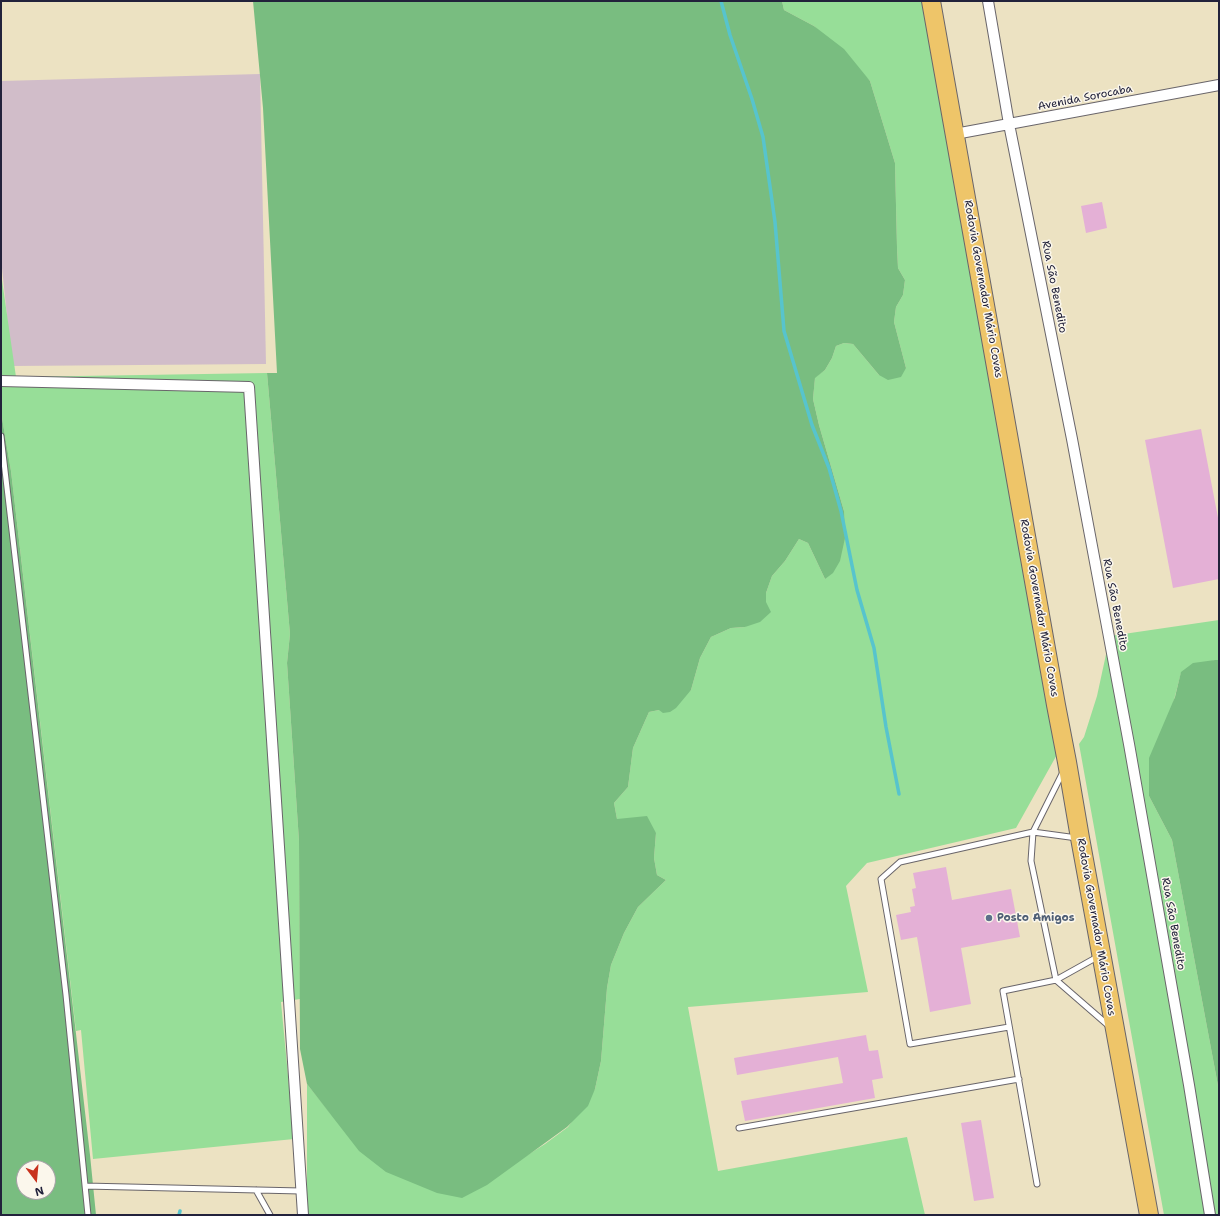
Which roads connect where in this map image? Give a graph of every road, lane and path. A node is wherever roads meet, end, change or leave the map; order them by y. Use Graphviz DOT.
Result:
graph roads {
  1 [pos="931,1"];
  2 [pos="988,1"];
  3 [pos="1219,85"];
  4 [pos="1009,124"];
  5 [pos="955,134"];
  6 [pos="1,381"];
  7 [pos="1,436"];
  8 [pos="1068,762"];
  9 [pos="1033,832"];
  10 [pos="1080,838"];
  11 [pos="1101,954"];
  12 [pos="1056,980"];
  13 [pos="1009,1028"];
  14 [pos="1116,1032"];
  15 [pos="1018,1079"];
  16 [pos="739,1128"];
  17 [pos="1037,1184"];
  18 [pos="85,1186"];
  19 [pos="256,1190"];
  20 [pos="301,1191"];
  21 [pos="88,1215"];
  22 [pos="270,1215"];
  23 [pos="303,1215"];
  24 [pos="1149,1215"];
  25 [pos="1210,1215"];
  1 -- 5 [label="highway, Rodovia Governador Mário Covas"];
  2 -- 4 [label="street, Rua São Benedito"];
  3 -- 4 [label="street, Avenida Sorocaba"];
  4 -- 5 [label="street, Avenida Sorocaba"];
  4 -- 25 [label="street, Rua São Benedito"];
  5 -- 8 [label="highway, Rodovia Governador Mário Covas"];
  6 -- 20 [label="street"];
  7 -- 18 [label="lane"];
  8 -- 9 [label="lane"];
  8 -- 10 [label="highway, Rodovia Governador Mário Covas"];
  9 -- 10 [label="lane"];
  9 -- 12 [label="lane"];
  9 -- 13 [label="lane"];
  10 -- 11 [label="highway, Rodovia Governador Mário Covas"];
  11 -- 12 [label="lane"];
  11 -- 14 [label="highway, Rodovia Governador Mário Covas"];
  12 -- 13 [label="lane"];
  12 -- 14 [label="lane"];
  13 -- 15 [label="lane"];
  14 -- 24 [label="highway, Rodovia Governador Mário Covas"];
  15 -- 16 [label="lane"];
  15 -- 17 [label="lane"];
  18 -- 19 [label="lane"];
  18 -- 21 [label="lane"];
  19 -- 20 [label="lane"];
  19 -- 22 [label="lane"];
  20 -- 23 [label="street"];
}
